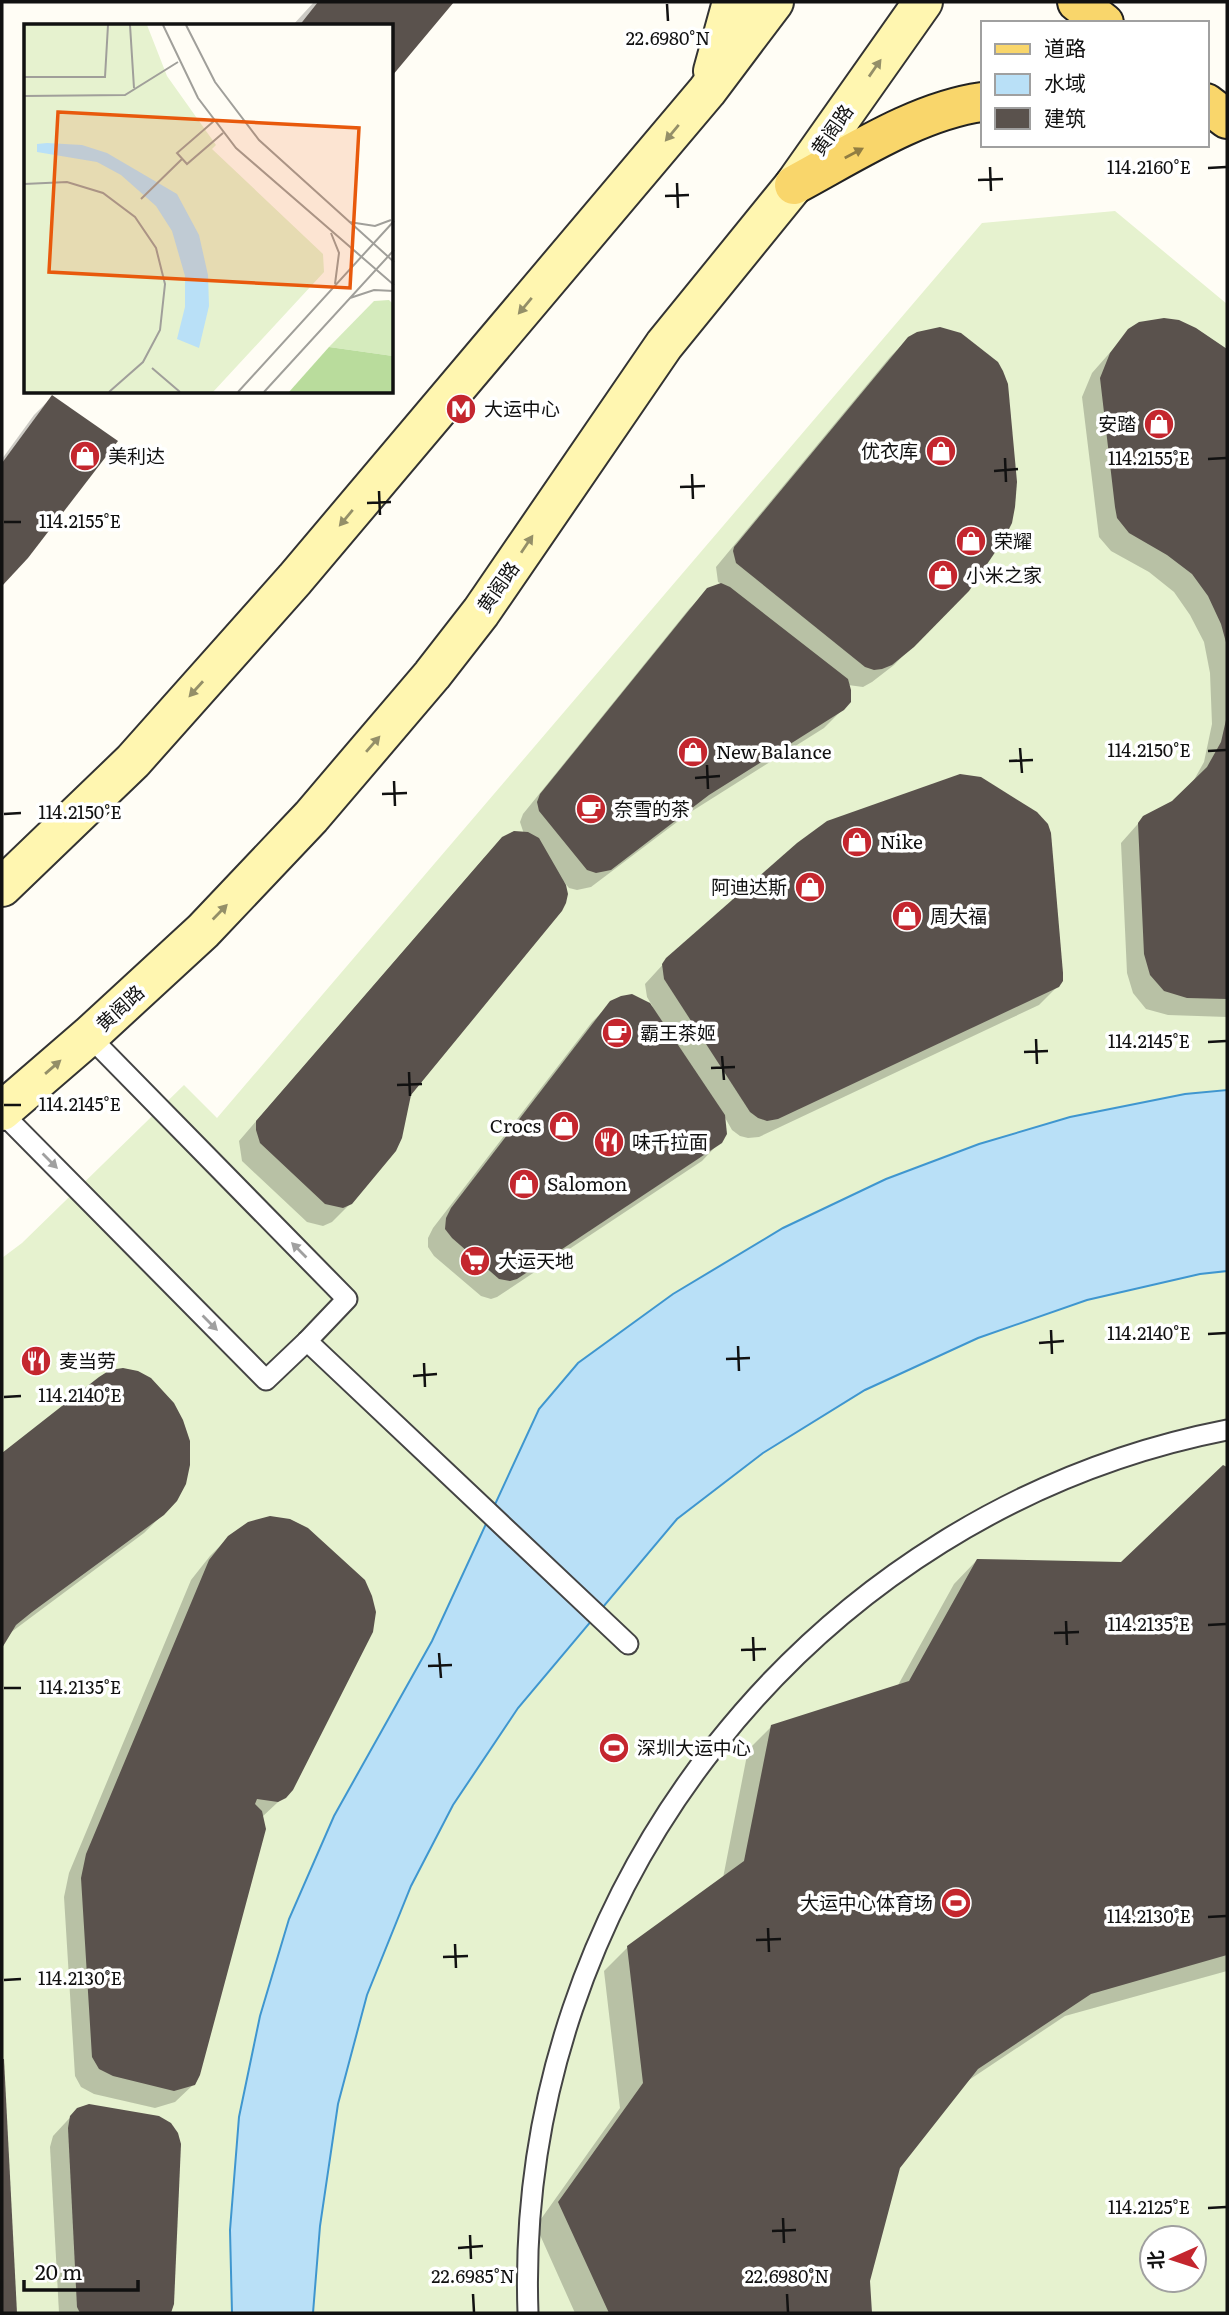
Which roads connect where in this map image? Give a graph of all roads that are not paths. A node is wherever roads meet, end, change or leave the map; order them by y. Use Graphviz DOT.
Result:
graph roads {
  1 [pos="732,2"];
  2 [pos="774,2"];
  3 [pos="923,2"];
  4 [pos="1077,2"];
  5 [pos="1101,21"];
  6 [pos="707,91"];
  7 [pos="981,102"];
  8 [pos="1208,105"];
  9 [pos="1227,119"];
  10 [pos="1208,122"];
  11 [pos="1227,130"];
  12 [pos="794,185"];
  13 [pos="2,887"];
  14 [pos="89,1036"];
  15 [pos="2,1112"];
  16 [pos="307,1341"];
  17 [pos="1227,1430"];
  18 [pos="628,1644"];
  19 [pos="527,2313"];
  1 -- 6 [label="main road"];
  2 -- 6 [label="main road"];
  12 -- 3 [label="main road, 黄阁路, one-way"];
  4 -- 5 [label="main road"];
  6 -- 13 [label="main road, one-way"];
  12 -- 7 [label="main road, one-way"];
  8 -- 9 [label="main road"];
  10 -- 11 [label="main road"];
  14 -- 12 [label="main road, 黄阁路, one-way"];
  15 -- 14 [label="main road, 黄阁路, one-way"];
  16 -- 14 [label="lane, one-way"];
  15 -- 16 [label="lane, one-way"];
  16 -- 18 [label="lane"];
  17 -- 19 [label="lane"];
}
